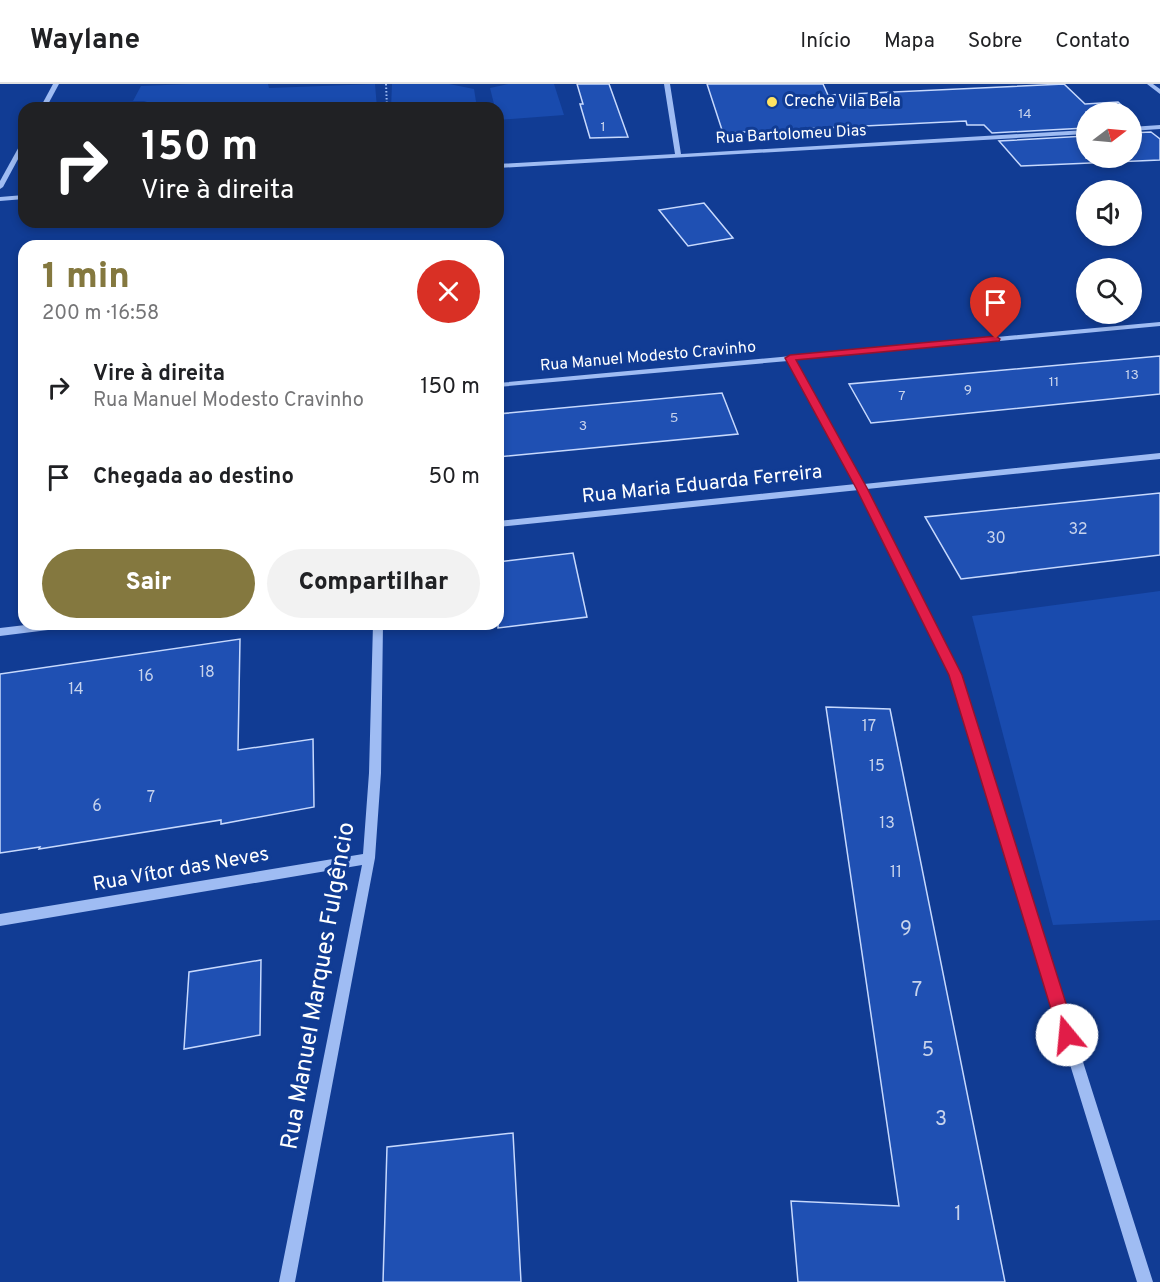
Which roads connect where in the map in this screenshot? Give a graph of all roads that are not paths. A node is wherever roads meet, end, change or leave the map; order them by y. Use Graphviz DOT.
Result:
graph roads {
  1 [pos="56,84"];
  2 [pos="667,84"];
  3 [pos="1150,84"];
  4 [pos="1160,92"];
  5 [pos="46,102"];
  6 [pos="1160,128"];
  7 [pos="1142,129"];
  8 [pos="1076,133"];
  9 [pos="18,154"];
  10 [pos="678,155"];
  11 [pos="504,166"];
  12 [pos="0,187"];
  13 [pos="18,198"];
  14 [pos="0,199"];
  15 [pos="1160,324"];
  16 [pos="790,358"];
  17 [pos="504,384"];
  18 [pos="1160,456"];
  19 [pos="862,488"];
  20 [pos="504,523"];
  21 [pos="18,630"];
  22 [pos="378,630"];
  23 [pos="0,632"];
  24 [pos="369,858"];
  25 [pos="0,920"];
  26 [pos="287,1282"];
  27 [pos="1144,1282"];
  1 -- 5 [label="street"];
  2 -- 10 [label="street"];
  3 -- 4 [label="street"];
  6 -- 7 [label="street"];
  8 -- 10 [label="street, Rua Bartolomeu Dias"];
  9 -- 12 [label="street"];
  10 -- 11 [label="street, Rua Bartolomeu Dias"];
  13 -- 14 [label="street"];
  15 -- 16 [label="street, Rua Manuel Modesto Cravinho"];
  16 -- 17 [label="street, Rua Manuel Modesto Cravinho"];
  16 -- 19 [label="street"];
  18 -- 19 [label="street, Rua Maria Eduarda Ferreira"];
  19 -- 20 [label="street, Rua Maria Eduarda Ferreira"];
  19 -- 27 [label="street"];
  21 -- 23 [label="street"];
  22 -- 24 [label="street, Rua Manuel Marques Fulgêncio"];
  24 -- 25 [label="street, Rua Vítor das Neves"];
  24 -- 26 [label="street, Rua Manuel Marques Fulgêncio"];
}
